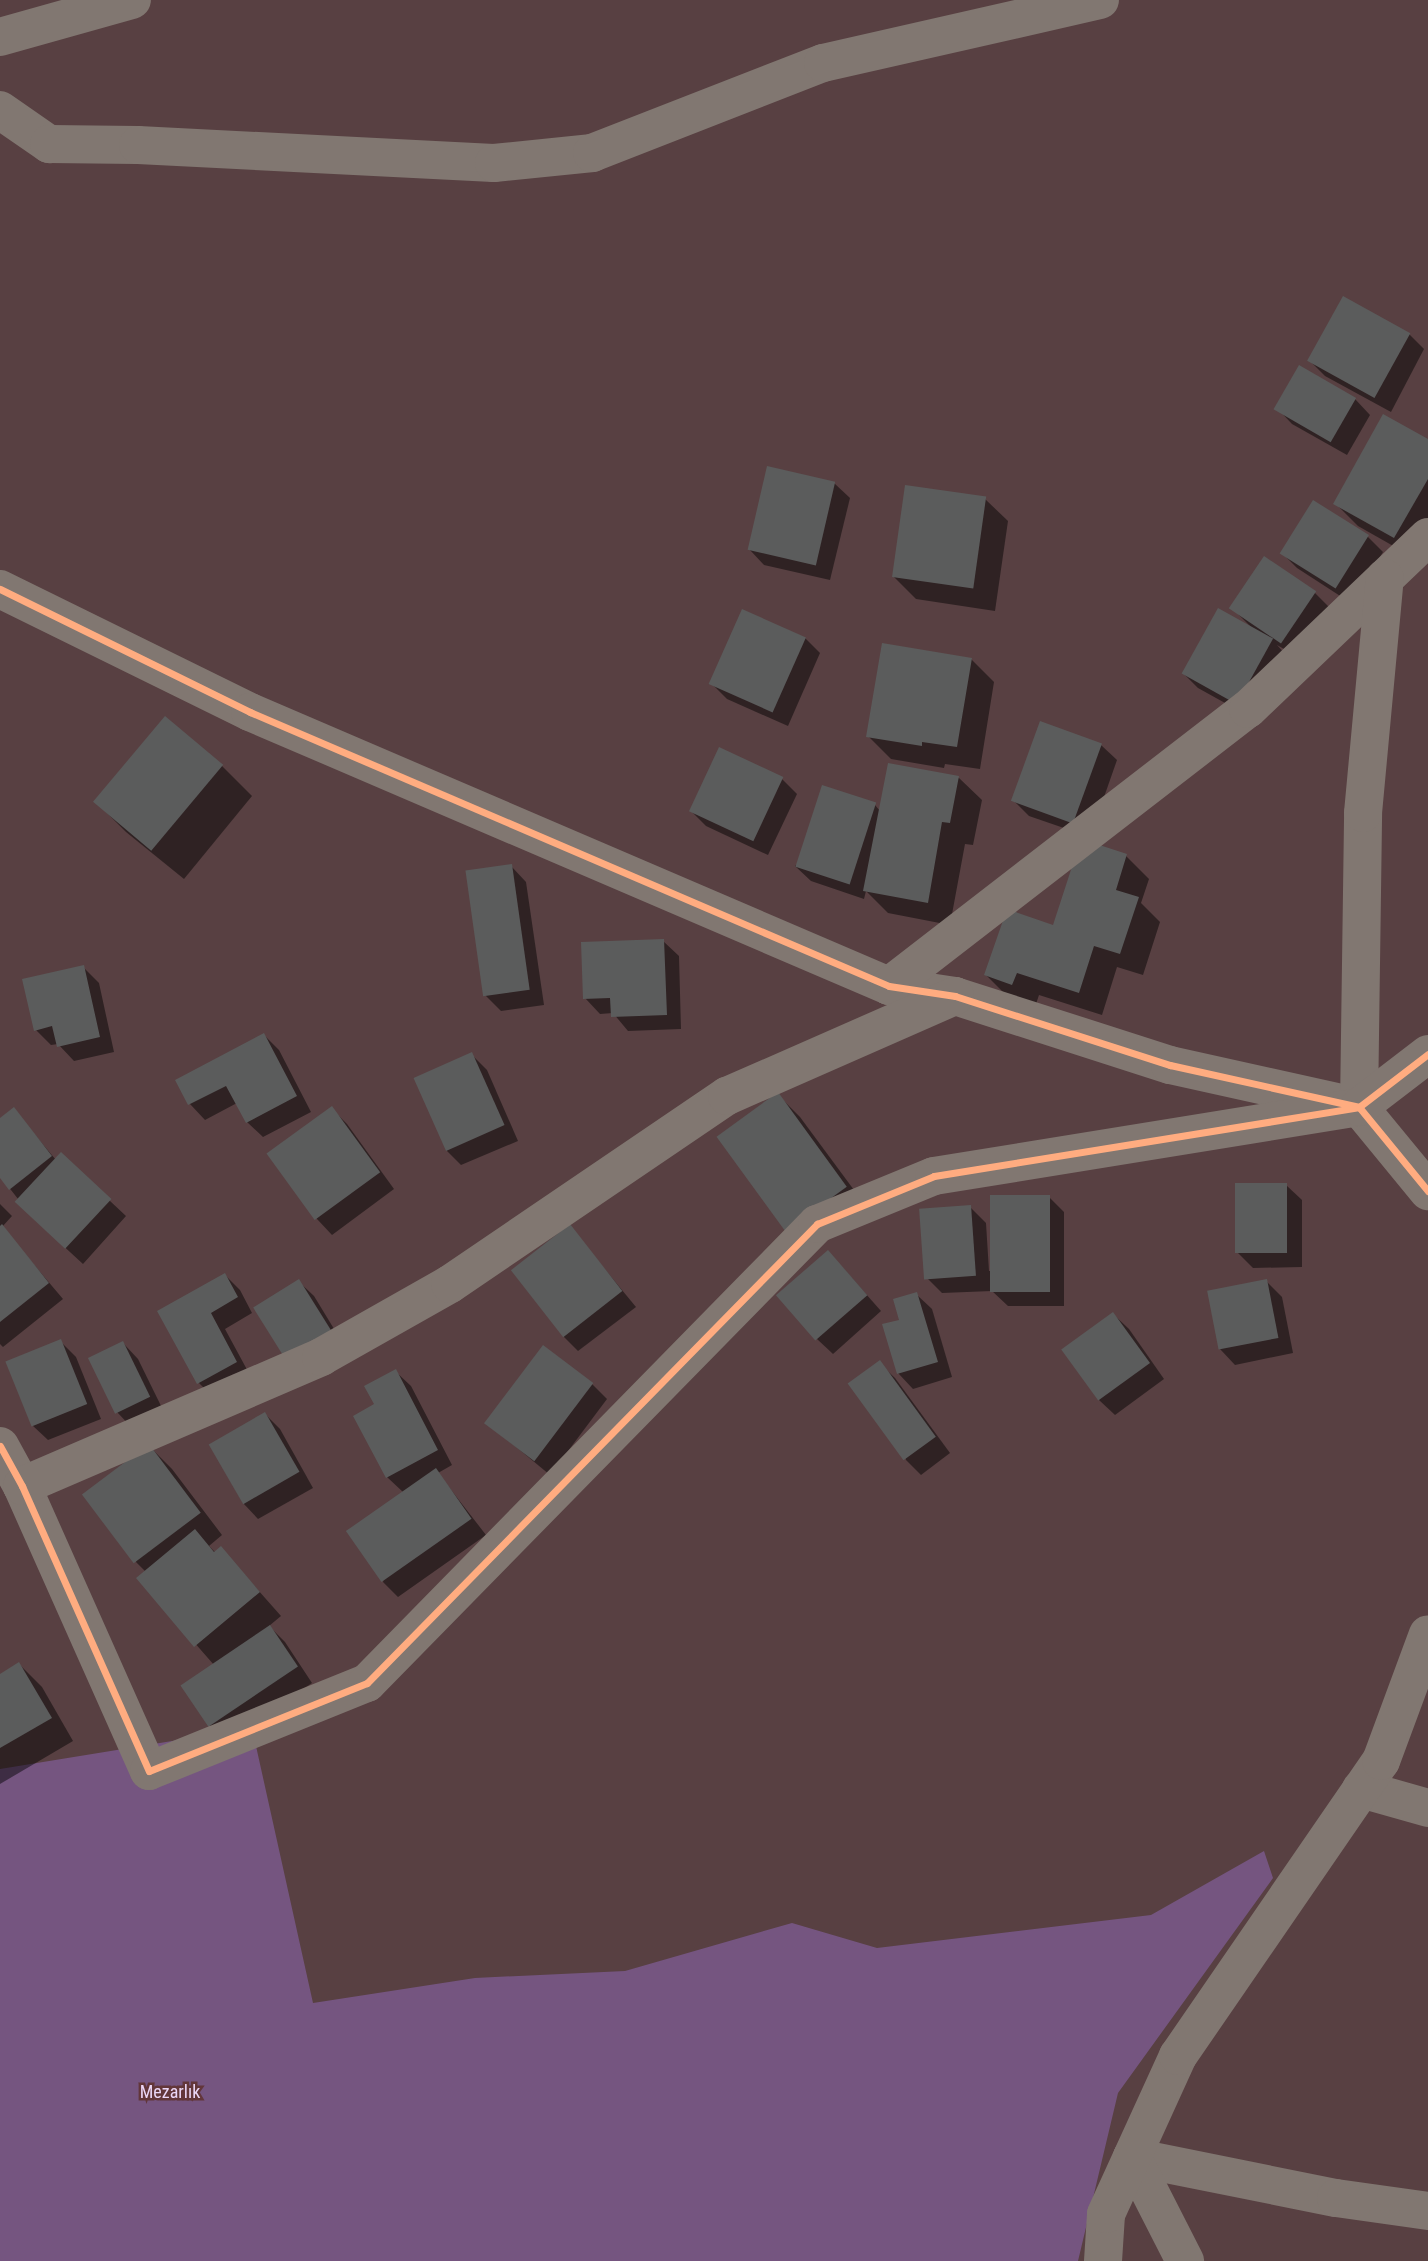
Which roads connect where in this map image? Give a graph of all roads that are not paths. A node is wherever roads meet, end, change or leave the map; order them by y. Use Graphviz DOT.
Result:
graph roads {
  1 [pos="132,0"];
  2 [pos="1100,0"];
  3 [pos="0,37"];
  4 [pos="0,110"];
  5 [pos="1428,537"];
  6 [pos="1385,578"];
  7 [pos="0,589"];
  8 [pos="889,986"];
  9 [pos="955,996"];
  10 [pos="1428,1054"];
  11 [pos="1359,1107"];
  12 [pos="1428,1191"];
  13 [pos="0,1446"];
  14 [pos="22,1486"];
  15 [pos="1428,1634"];
  16 [pos="1361,1789"];
  17 [pos="1428,1808"];
  18 [pos="1132,2157"];
  19 [pos="1428,2211"];
  20 [pos="1103,2261"];
  21 [pos="1185,2261"];
  1 -- 3 [label="street"];
  2 -- 4 [label="street"];
  5 -- 6 [label="street"];
  6 -- 8 [label="street"];
  6 -- 11 [label="street"];
  7 -- 8 [label="street"];
  8 -- 9 [label="street"];
  9 -- 11 [label="street"];
  9 -- 14 [label="street"];
  10 -- 11 [label="street"];
  11 -- 12 [label="street"];
  11 -- 14 [label="street"];
  13 -- 14 [label="street"];
  15 -- 16 [label="street"];
  16 -- 17 [label="street"];
  16 -- 18 [label="street"];
  18 -- 19 [label="street"];
  18 -- 20 [label="street"];
  18 -- 21 [label="street"];
}
